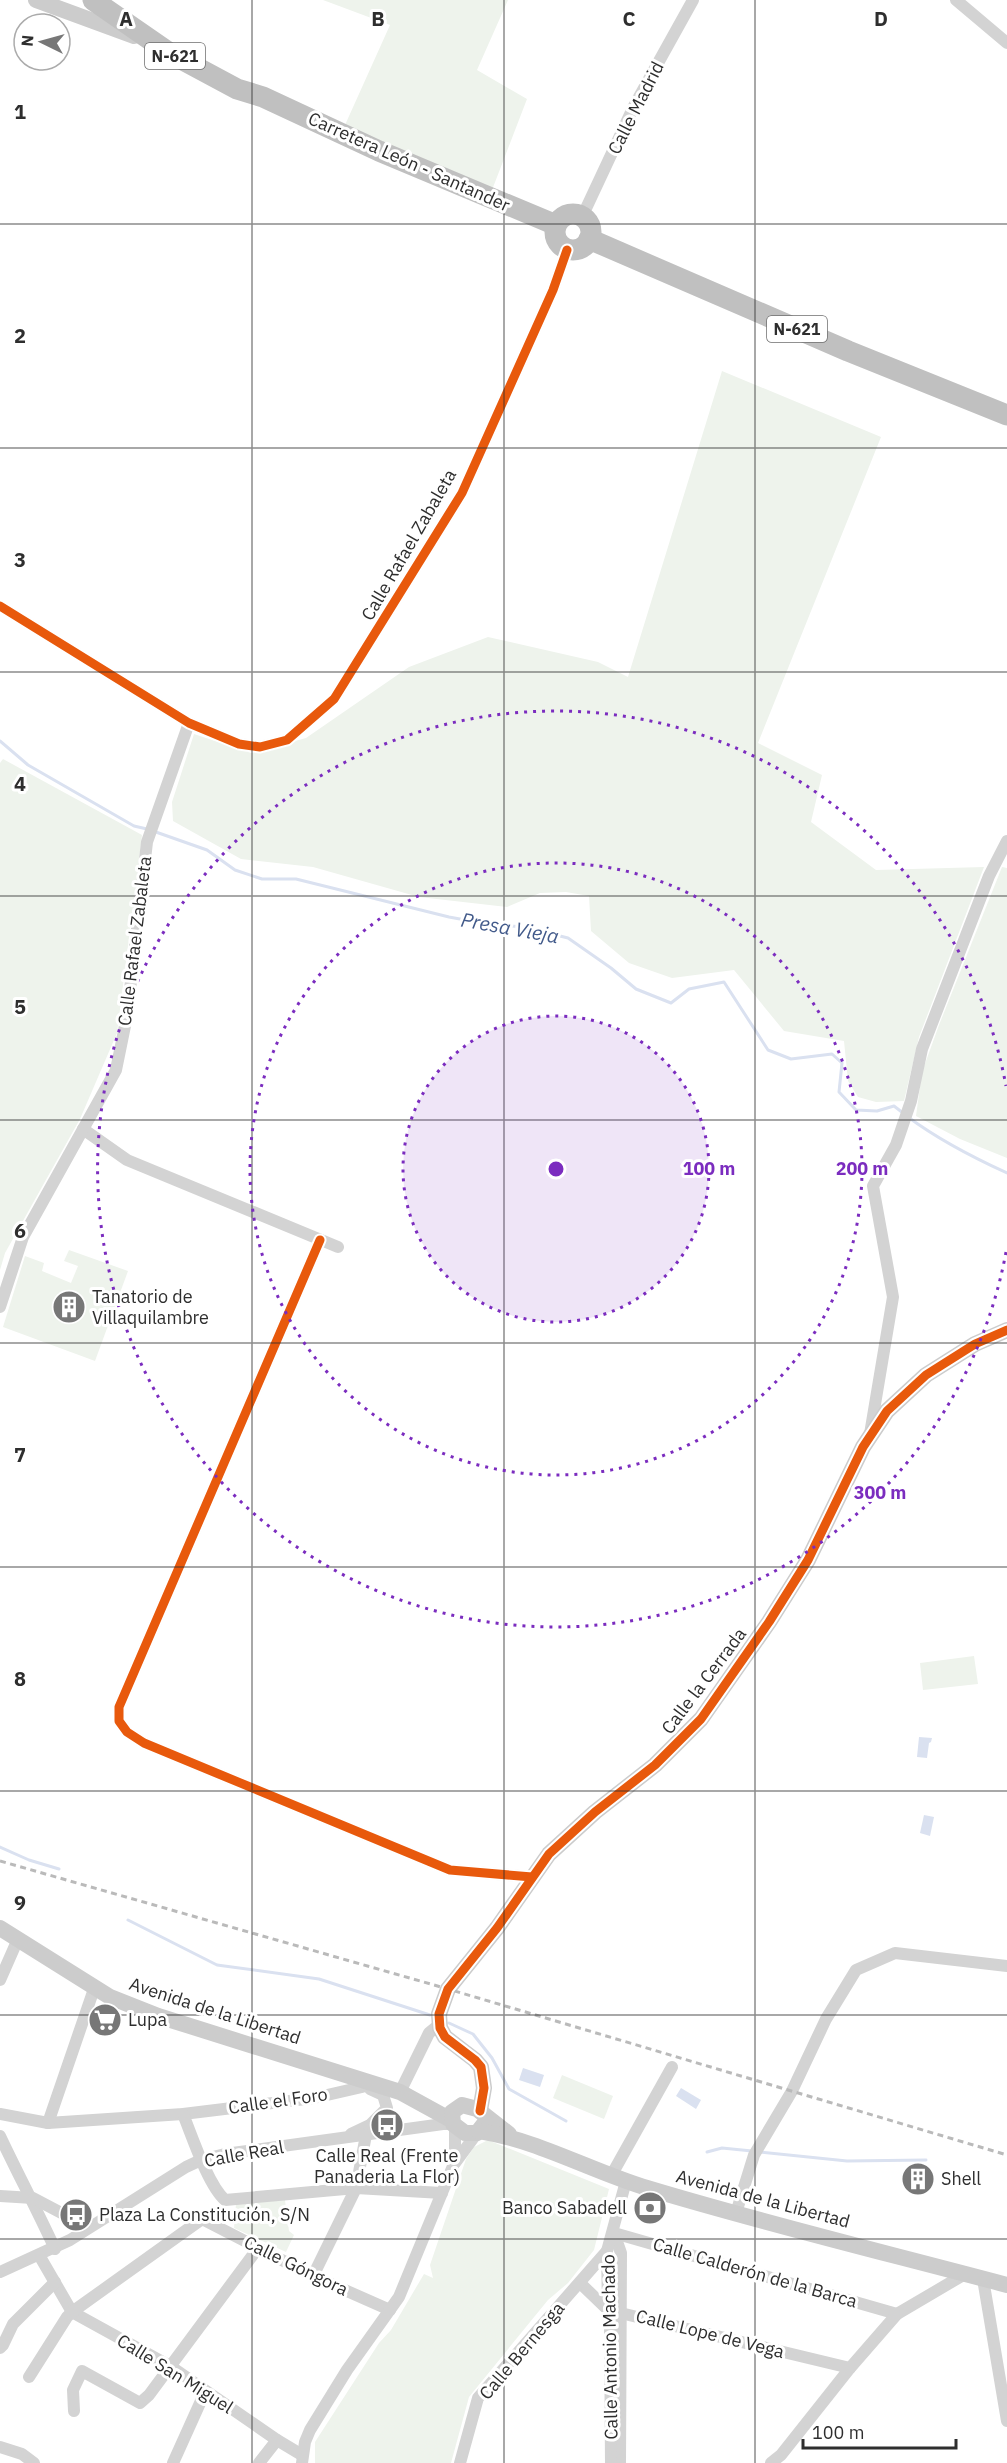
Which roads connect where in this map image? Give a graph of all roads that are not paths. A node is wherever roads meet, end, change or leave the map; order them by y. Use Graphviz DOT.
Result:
graph roads {
  1 [pos="36,0"];
  2 [pos="693,0"];
  3 [pos="956,0"];
  4 [pos="100,1"];
  5 [pos="66,5"];
  6 [pos="1007,43"];
  7 [pos="178,51"];
  8 [pos="582,217"];
  9 [pos="556,225"];
  10 [pos="590,239"];
  11 [pos="567,250"];
  12 [pos="1007,415"];
  13 [pos="0,606"];
  14 [pos="189,723"];
  15 [pos="1007,841"];
  16 [pos="83,1129"];
  17 [pos="320,1240"];
  18 [pos="338,1247"];
  19 [pos="0,1307"];
  20 [pos="1007,1330"];
  21 [pos="870,1434"];
  22 [pos="532,1877"];
  23 [pos="0,1928"];
  24 [pos="18,1939"];
  25 [pos="1007,1966"];
  26 [pos="0,1980"];
  27 [pos="94,1989"];
  28 [pos="440,2024"];
  29 [pos="672,2067"];
  30 [pos="369,2087"];
  31 [pos="405,2094"];
  32 [pos="0,2114"];
  33 [pos="183,2114"];
  34 [pos="467,2119"];
  35 [pos="48,2123"];
  36 [pos="366,2135"];
  37 [pos="0,2136"];
  38 [pos="345,2137"];
  39 [pos="201,2160"];
  40 [pos="453,2166"];
  41 [pos="619,2178"];
  42 [pos="356,2188"];
  43 [pos="442,2193"];
  44 [pos="0,2196"];
  45 [pos="33,2198"];
  46 [pos="736,2213"];
  47 [pos="88,2227"];
  48 [pos="614,2233"];
  49 [pos="258,2248"];
  50 [pos="55,2249"];
  51 [pos="607,2251"];
  52 [pos="39,2255"];
  53 [pos="0,2272"];
  54 [pos="965,2274"];
  55 [pos="314,2276"];
  56 [pos="983,2279"];
  57 [pos="54,2282"];
  58 [pos="580,2283"];
  59 [pos="1007,2285"];
  60 [pos="390,2310"];
  61 [pos="608,2310"];
  62 [pos="72,2312"];
  63 [pos="621,2312"];
  64 [pos="897,2314"];
  65 [pos="0,2348"];
  66 [pos="170,2366"];
  67 [pos="850,2368"];
  68 [pos="29,2377"];
  69 [pos="205,2392"];
  70 [pos="74,2411"];
  71 [pos="1007,2421"];
  72 [pos="277,2440"];
  73 [pos="0,2447"];
  74 [pos="302,2459"];
  75 [pos="34,2463"];
  76 [pos="173,2463"];
  77 [pos="259,2463"];
  78 [pos="460,2463"];
  79 [pos="611,2463"];
  80 [pos="621,2463"];
  81 [pos="771,2463"];
  1 -- 5 [label="street"];
  2 -- 8 [label="street, Calle Madrid"];
  3 -- 6 [label="street"];
  4 -- 5 [label="street"];
  4 -- 7 [label="highway, Carretera León - Santander / N-621"];
  5 -- 7 [label="street"];
  7 -- 9 [label="highway, Carretera León - Santander / N-621"];
  8 -- 9 [label="highway"];
  8 -- 10 [label="highway"];
  9 -- 11 [label="highway"];
  10 -- 11 [label="highway"];
  10 -- 12 [label="highway, N-621"];
  11 -- 14 [label="street, Calle Rafael Zabaleta"];
  13 -- 14 [label="street"];
  14 -- 16 [label="street, Calle Rafael Zabaleta"];
  15 -- 21 [label="street"];
  16 -- 17 [label="street"];
  16 -- 19 [label="street, Calle Rafael Zabaleta"];
  17 -- 18 [label="street"];
  17 -- 22 [label="street"];
  20 -- 21 [label="street, Calle la Cerrada"];
  21 -- 22 [label="street, Calle la Cerrada"];
  22 -- 28 [label="street, Calle la Cerrada"];
  23 -- 24 [label="street, Avenida de la Libertad"];
  24 -- 26 [label="street"];
  24 -- 27 [label="street, Avenida de la Libertad"];
  25 -- 46 [label="street"];
  27 -- 30 [label="street, Avenida de la Libertad"];
  27 -- 35 [label="street"];
  28 -- 31 [label="street, Calle la Cerrada"];
  28 -- 34 [label="street"];
  29 -- 41 [label="street, Calle Antonio Machado"];
  30 -- 31 [label="street, Avenida de la Libertad"];
  30 -- 33 [label="street, Calle el Foro"];
  30 -- 38 [label="street, Calle Real"];
  31 -- 34 [label="street, Avenida de la Libertad"];
  32 -- 35 [label="street, Calle el Foro"];
  33 -- 35 [label="street, Calle el Foro"];
  33 -- 39 [label="street"];
  34 -- 36 [label="street, Calle Real"];
  34 -- 40 [label="street"];
  34 -- 40 [label="street"];
  34 -- 41 [label="street, Avenida de la Libertad"];
  36 -- 38 [label="street, Calle Real"];
  36 -- 42 [label="street"];
  37 -- 45 [label="street"];
  38 -- 39 [label="street, Calle Real"];
  39 -- 42 [label="street"];
  39 -- 47 [label="street, Calle Real"];
  40 -- 43 [label="street"];
  41 -- 46 [label="street, Avenida de la Libertad"];
  41 -- 48 [label="street, Calle Antonio Machado"];
  42 -- 43 [label="street"];
  42 -- 55 [label="street"];
  43 -- 60 [label="street"];
  44 -- 45 [label="street"];
  45 -- 47 [label="street"];
  45 -- 50 [label="street"];
  46 -- 54 [label="street, Avenida de la Libertad"];
  47 -- 50 [label="street, Calle Real"];
  48 -- 51 [label="street, Calle Antonio Machado"];
  48 -- 63 [label="street, Calle Antonio Machado"];
  48 -- 64 [label="street, Calle Calderón de la Barca"];
  49 -- 55 [label="street, Calle Góngora"];
  49 -- 62 [label="street, Calle Góngora"];
  49 -- 66 [label="street"];
  50 -- 52 [label="street"];
  51 -- 58 [label="street, Calle Bernesga"];
  51 -- 61 [label="street, Calle Antonio Machado"];
  52 -- 53 [label="street"];
  52 -- 57 [label="street"];
  54 -- 56 [label="street, Avenida de la Libertad"];
  54 -- 64 [label="street"];
  55 -- 60 [label="street, Calle Góngora"];
  56 -- 59 [label="street, Avenida de la Libertad"];
  56 -- 71 [label="street"];
  57 -- 62 [label="street"];
  57 -- 65 [label="street"];
  58 -- 61 [label="street"];
  58 -- 78 [label="street, Calle Bernesga"];
  60 -- 74 [label="street"];
  61 -- 63 [label="street, Calle Lope de Vega"];
  61 -- 79 [label="street, Calle Antonio Machado"];
  62 -- 66 [label="street, Calle San Miguel"];
  62 -- 68 [label="street"];
  63 -- 67 [label="street, Calle Lope de Vega"];
  63 -- 80 [label="street, Calle Antonio Machado"];
  64 -- 67 [label="street"];
  66 -- 69 [label="street, Calle San Miguel"];
  66 -- 70 [label="street"];
  67 -- 81 [label="street"];
  69 -- 72 [label="street, Calle San Miguel"];
  69 -- 76 [label="street"];
  72 -- 74 [label="street, Calle San Miguel"];
  72 -- 77 [label="street"];
  73 -- 75 [label="street"];
}
